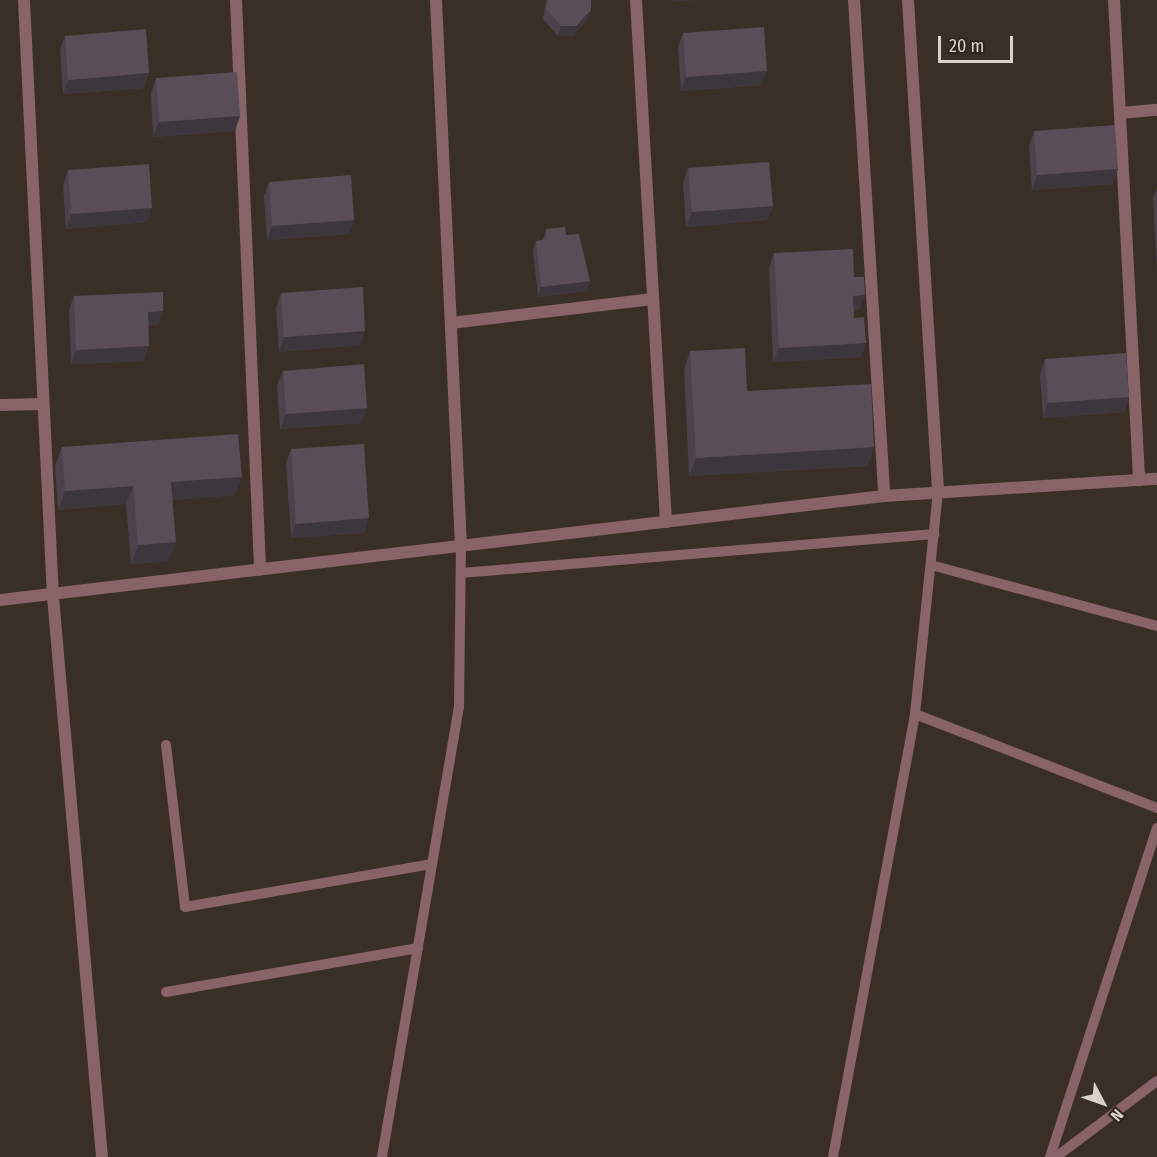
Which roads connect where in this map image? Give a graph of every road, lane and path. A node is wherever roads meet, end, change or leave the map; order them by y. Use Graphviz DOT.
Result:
graph roads {
  1 [pos="24,0"];
  2 [pos="236,0"];
  3 [pos="436,0"];
  4 [pos="636,0"];
  5 [pos="854,0"];
  6 [pos="908,0"];
  7 [pos="1114,0"];
  8 [pos="1157,110"];
  9 [pos="1120,113"];
  10 [pos="653,298"];
  11 [pos="451,323"];
  12 [pos="43,404"];
  13 [pos="0,405"];
  14 [pos="1157,479"];
  15 [pos="1139,480"];
  16 [pos="939,493"];
  17 [pos="884,496"];
  18 [pos="666,522"];
  19 [pos="934,534"];
  20 [pos="461,546"];
  21 [pos="931,565"];
  22 [pos="260,569"];
  23 [pos="461,573"];
  24 [pos="53,597"];
  25 [pos="0,600"];
  26 [pos="1157,626"];
  27 [pos="915,714"];
  28 [pos="165,745"];
  29 [pos="1157,808"];
  30 [pos="1157,828"];
  31 [pos="432,864"];
  32 [pos="418,948"];
  33 [pos="166,992"];
  34 [pos="1157,1081"];
  35 [pos="102,1157"];
  36 [pos="382,1157"];
  37 [pos="833,1157"];
  38 [pos="1050,1157"];
  39 [pos="1056,1157"];
  1 -- 12 [label="street"];
  2 -- 22 [label="street"];
  3 -- 11 [label="street"];
  4 -- 10 [label="street"];
  5 -- 17 [label="street"];
  6 -- 16 [label="street"];
  7 -- 9 [label="street"];
  8 -- 9 [label="street"];
  9 -- 15 [label="street"];
  10 -- 11 [label="street"];
  10 -- 18 [label="street"];
  11 -- 20 [label="street"];
  12 -- 13 [label="street"];
  12 -- 24 [label="street"];
  14 -- 15 [label="street"];
  15 -- 16 [label="street"];
  16 -- 17 [label="street"];
  16 -- 19 [label="lane"];
  17 -- 18 [label="street"];
  18 -- 20 [label="street"];
  19 -- 21 [label="lane"];
  19 -- 23 [label="lane"];
  20 -- 22 [label="street"];
  20 -- 23 [label="lane"];
  21 -- 26 [label="lane"];
  21 -- 27 [label="lane"];
  22 -- 24 [label="street"];
  23 -- 31 [label="lane"];
  24 -- 25 [label="street"];
  24 -- 35 [label="street"];
  27 -- 29 [label="lane"];
  27 -- 37 [label="lane"];
  28 -- 31 [label="lane"];
  30 -- 38 [label="lane"];
  31 -- 32 [label="lane"];
  32 -- 33 [label="lane"];
  32 -- 36 [label="lane"];
  34 -- 39 [label="lane"];
}
